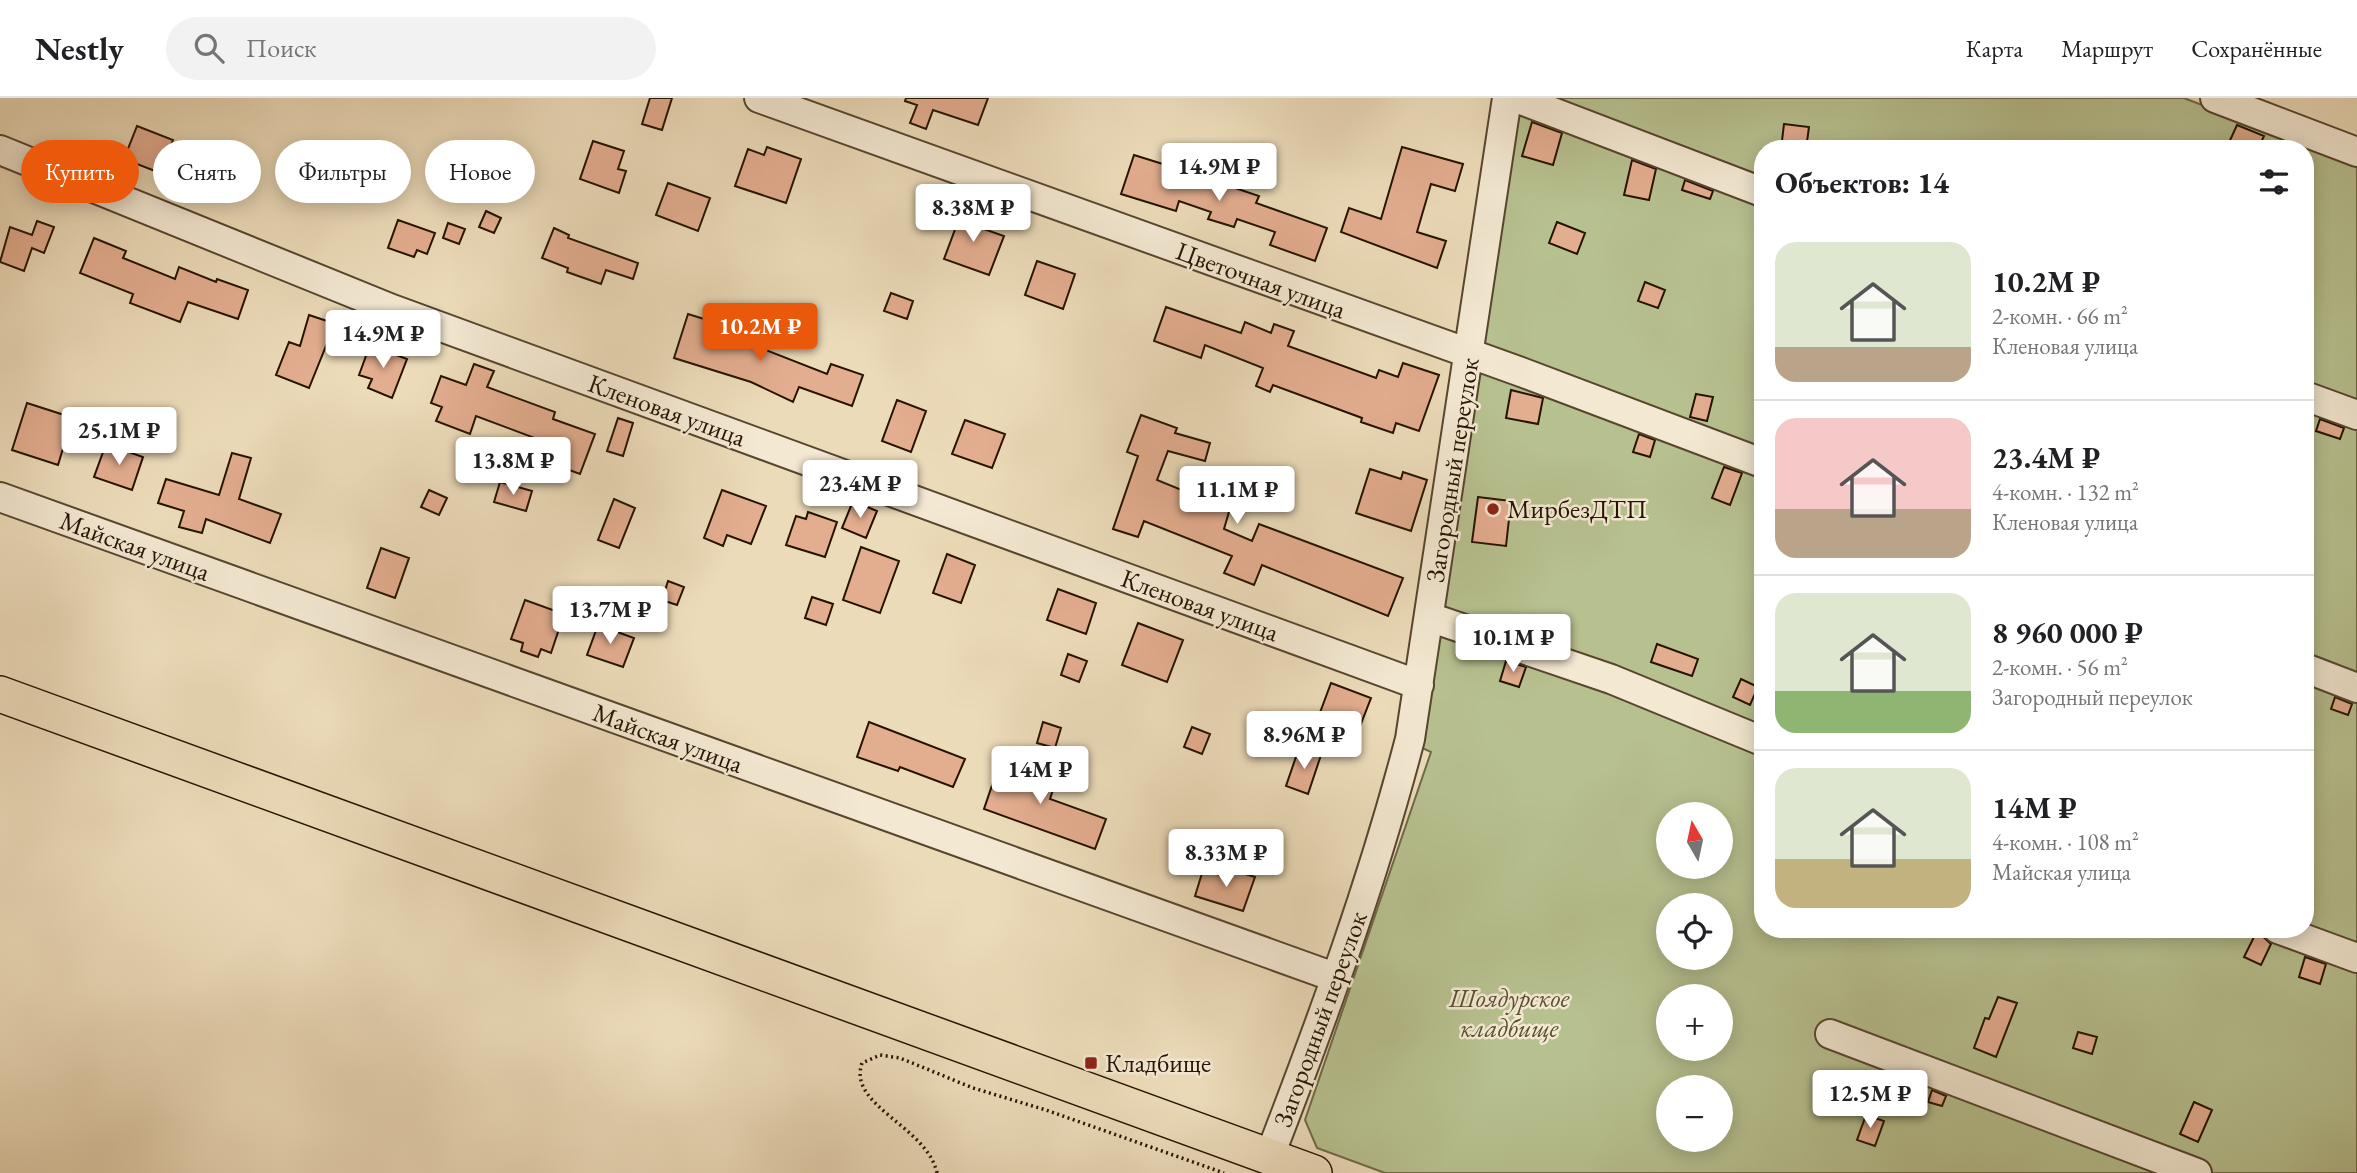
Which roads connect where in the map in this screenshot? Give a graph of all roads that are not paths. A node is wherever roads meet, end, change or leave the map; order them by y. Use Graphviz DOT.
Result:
graph roads {
  1 [pos="759,98"];
  2 [pos="1507,98"];
  3 [pos="1516,98"];
  4 [pos="2215,98"];
  5 [pos="0,150"];
  6 [pos="2357,152"];
  7 [pos="1754,189"];
  8 [pos="1470,356"];
  9 [pos="2314,399"];
  10 [pos="2357,415"];
  11 [pos="1754,460"];
  12 [pos="0,498"];
  13 [pos="1429,617"];
  14 [pos="2314,671"];
  15 [pos="1419,685"];
  16 [pos="2357,688"];
  17 [pos="0,694"];
  18 [pos="1754,738"];
  19 [pos="2303,938"];
  20 [pos="2357,958"];
  21 [pos="1337,978"];
  22 [pos="1830,1034"];
  23 [pos="1270,1155"];
  24 [pos="1314,1173"];
  25 [pos="2197,1173"];
  1 -- 8 [label="street, Цветочная улица"];
  2 -- 8 [label="street, Загородный переулок"];
  3 -- 7 [label="street"];
  4 -- 6 [label="street"];
  5 -- 15 [label="street, Кленовая улица"];
  8 -- 11 [label="street, Цветочная улица"];
  8 -- 13 [label="street, Загородный переулок"];
  9 -- 10 [label="street"];
  12 -- 21 [label="street, Майская улица"];
  13 -- 15 [label="street, Загородный переулок"];
  13 -- 18 [label="street"];
  14 -- 16 [label="street"];
  15 -- 21 [label="street, Загородный переулок"];
  17 -- 23 [label="main road"];
  19 -- 20 [label="street"];
  21 -- 23 [label="street, Загородный переулок"];
  22 -- 25 [label="street"];
  23 -- 24 [label="main road"];
}
